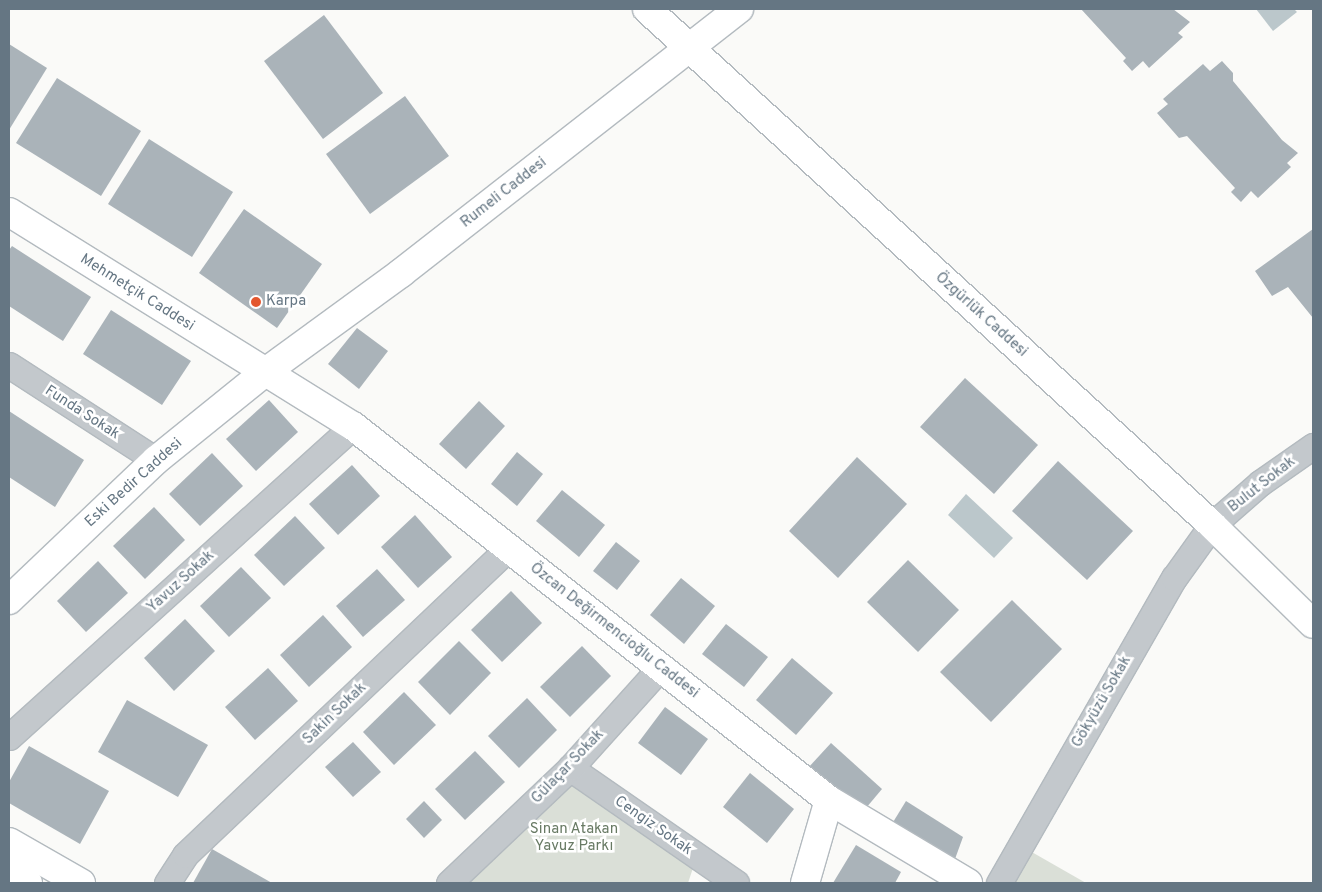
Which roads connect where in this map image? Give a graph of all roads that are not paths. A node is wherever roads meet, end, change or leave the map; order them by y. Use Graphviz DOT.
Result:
graph roads {
  1 [pos="647,9"];
  2 [pos="739,9"];
  3 [pos="688,49"];
  4 [pos="9,212"];
  5 [pos="9,366"];
  6 [pos="264,373"];
  7 [pos="353,426"];
  8 [pos="1313,446"];
  9 [pos="156,460"];
  10 [pos="1212,525"];
  11 [pos="507,549"];
  12 [pos="9,600"];
  13 [pos="1313,624"];
  14 [pos="662,668"];
  15 [pos="9,737"];
  16 [pos="570,768"];
  17 [pos="829,800"];
  18 [pos="9,842"];
  19 [pos="9,872"];
  20 [pos="701,872"];
  21 [pos="28,883"];
  22 [pos="80,883"];
  23 [pos="167,883"];
  24 [pos="449,883"];
  25 [pos="736,883"];
  26 [pos="805,883"];
  27 [pos="968,883"];
  28 [pos="999,883"];
  1 -- 3 [label="main road, Özgürlük Caddesi"];
  2 -- 3 [label="main road, Rumeli Caddesi"];
  3 -- 6 [label="main road, Rumeli Caddesi"];
  3 -- 10 [label="main road, Özgürlük Caddesi"];
  4 -- 6 [label="main road, Mehmetçik Caddesi"];
  5 -- 9 [label="street, Funda Sokak"];
  6 -- 7 [label="main road, Özcan Değirmencioğlu Caddesi"];
  6 -- 9 [label="main road, Eski Bedir Caddesi"];
  7 -- 11 [label="main road, Özcan Değirmencioğlu Caddesi"];
  7 -- 15 [label="street, Yavuz Sokak"];
  8 -- 10 [label="street, Bulut Sokak"];
  9 -- 12 [label="main road, Eski Bedir Caddesi"];
  10 -- 13 [label="main road, Özgürlük Caddesi"];
  10 -- 28 [label="street, Gökyüzü Sokak"];
  11 -- 14 [label="main road, Özcan Değirmencioğlu Caddesi"];
  11 -- 23 [label="street, Sakin Sokak"];
  14 -- 16 [label="street, Gülaçar Sokak"];
  14 -- 17 [label="main road, Özcan Değirmencioğlu Caddesi"];
  16 -- 20 [label="street, Cengiz Sokak"];
  16 -- 24 [label="street, Gülaçar Sokak"];
  17 -- 26 [label="main road"];
  17 -- 27 [label="main road, Özcan Değirmencioğlu Caddesi"];
  18 -- 22 [label="main road"];
  19 -- 21 [label="main road"];
  20 -- 25 [label="street, Cengiz Sokak"];
}
